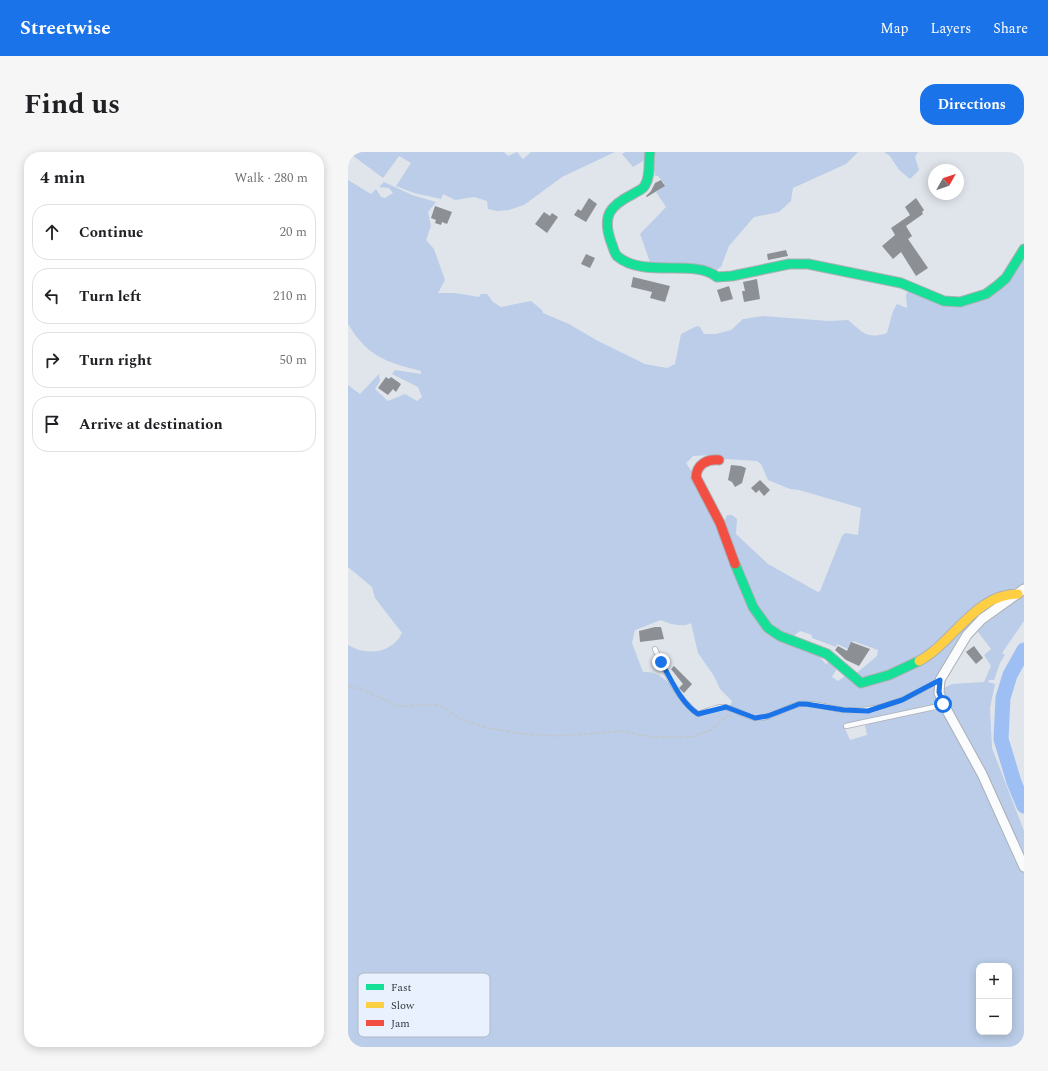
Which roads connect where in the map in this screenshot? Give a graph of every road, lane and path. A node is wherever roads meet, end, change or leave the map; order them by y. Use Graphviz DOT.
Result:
graph roads {
  1 [pos="650,152"];
  2 [pos="1024,249"];
  3 [pos="719,460"];
  4 [pos="1021,592"];
  5 [pos="655,649"];
  6 [pos="940,680"];
  7 [pos="348,686"];
  8 [pos="944,706"];
  9 [pos="740,713"];
  10 [pos="846,726"];
  11 [pos="1024,867"];
  1 -- 2 [label="street"];
  3 -- 4 [label="street"];
  4 -- 6 [label="street"];
  5 -- 9 [label="lane"];
  6 -- 8 [label="street"];
  6 -- 9 [label="lane"];
  7 -- 9 [label="path"];
  8 -- 10 [label="lane"];
  8 -- 11 [label="street"];
}
